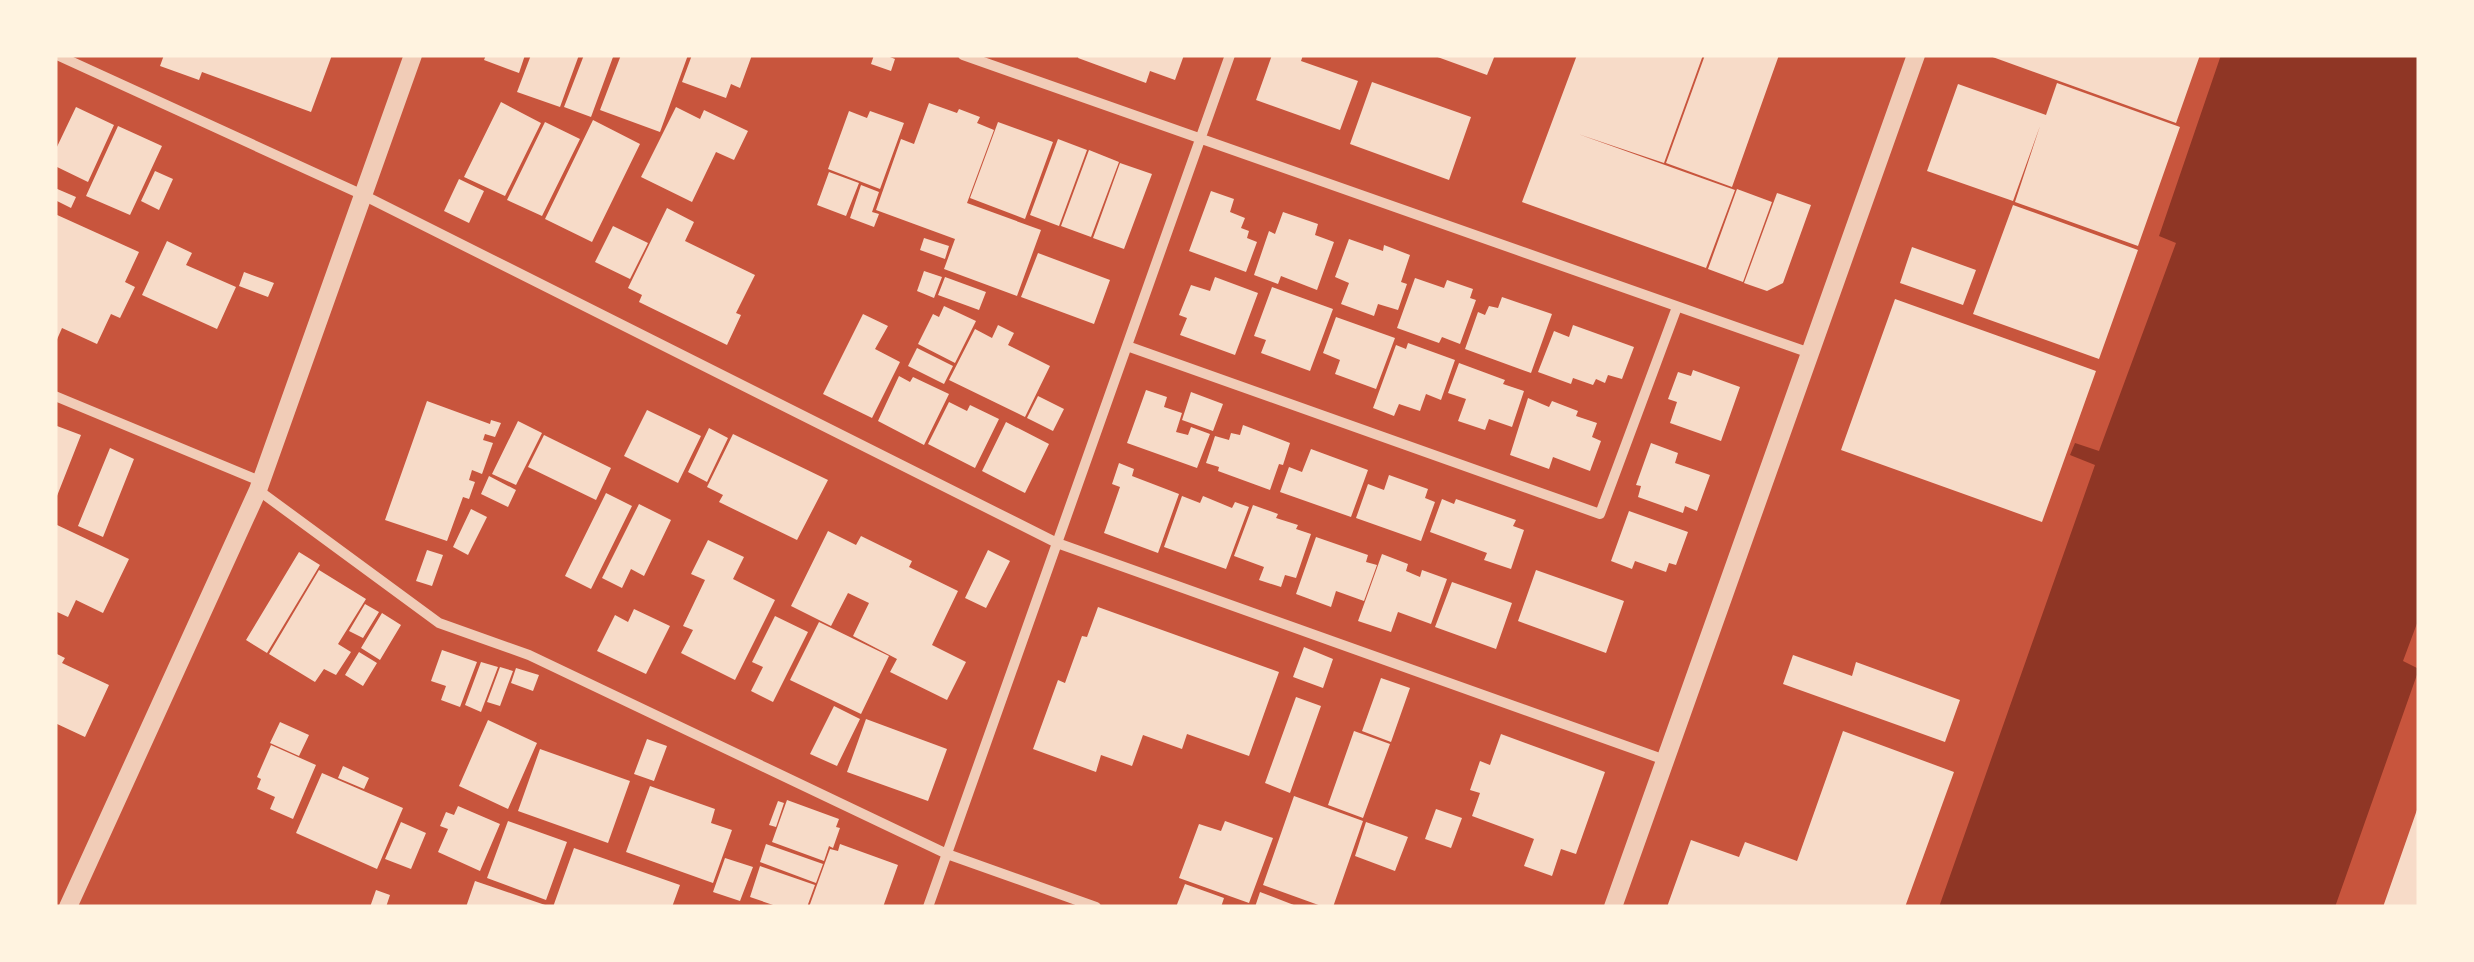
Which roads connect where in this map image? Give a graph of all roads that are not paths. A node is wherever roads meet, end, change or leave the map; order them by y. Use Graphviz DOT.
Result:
graph roads {
  1 [pos="56,55"];
  2 [pos="413,55"];
  3 [pos="964,55"];
  4 [pos="1230,55"];
  5 [pos="1916,55"];
  6 [pos="1200,139"];
  7 [pos="363,195"];
  8 [pos="1677,307"];
  9 [pos="1126,346"];
  10 [pos="1810,353"];
  11 [pos="55,396"];
  12 [pos="259,485"];
  13 [pos="1057,543"];
  14 [pos="1665,760"];
  15 [pos="946,854"];
  16 [pos="68,907"];
  17 [pos="928,907"];
  18 [pos="1096,907"];
  19 [pos="1613,907"];
  1 -- 7 [label="street"];
  2 -- 7 [label="street"];
  3 -- 6 [label="street"];
  4 -- 6 [label="street"];
  5 -- 10 [label="street"];
  6 -- 8 [label="street"];
  6 -- 9 [label="street"];
  7 -- 12 [label="street"];
  7 -- 13 [label="street"];
  8 -- 9 [label="street"];
  8 -- 10 [label="street"];
  9 -- 13 [label="street"];
  10 -- 14 [label="street"];
  11 -- 12 [label="street"];
  12 -- 15 [label="street"];
  12 -- 16 [label="street"];
  13 -- 14 [label="street"];
  13 -- 15 [label="street"];
  14 -- 19 [label="street"];
  15 -- 17 [label="street"];
  15 -- 18 [label="street"];
}
